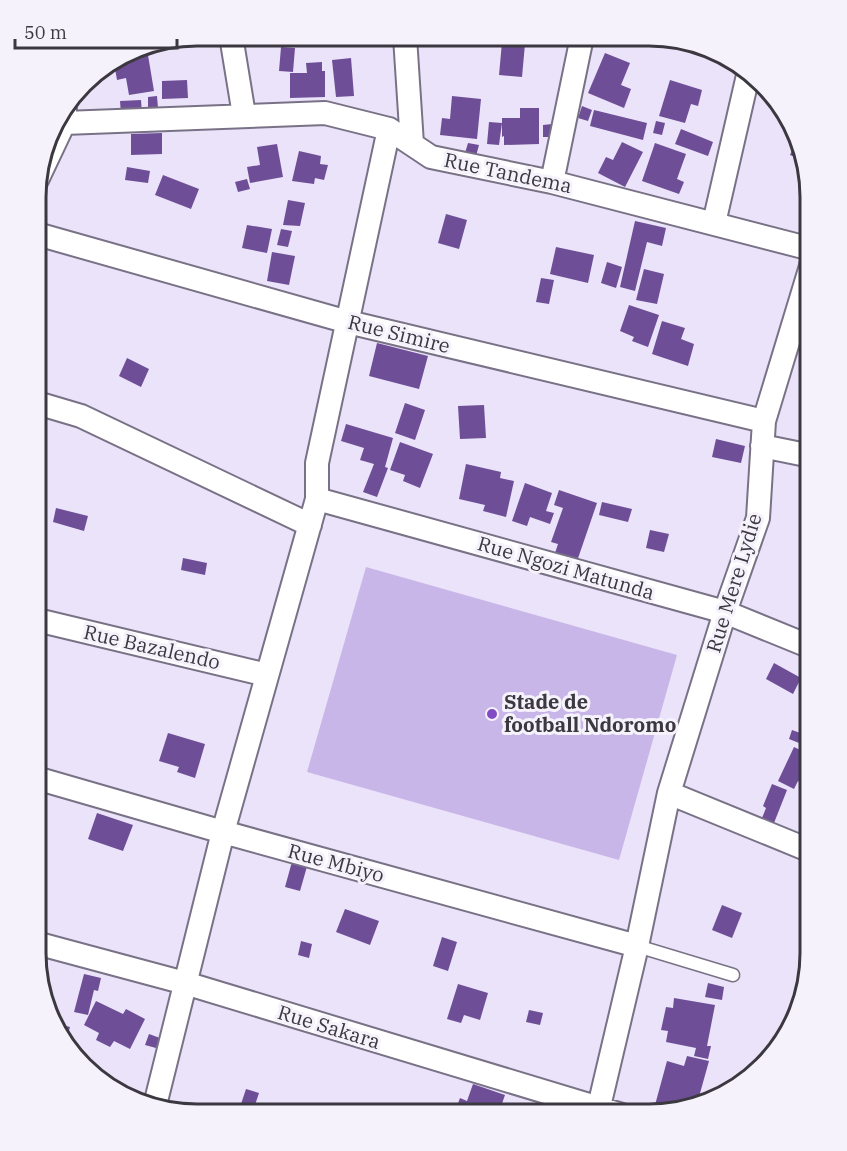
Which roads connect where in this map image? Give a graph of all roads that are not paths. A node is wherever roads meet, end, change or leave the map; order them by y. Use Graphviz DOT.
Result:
graph roads {
  1 [pos="233,46"];
  2 [pos="406,46"];
  3 [pos="580,46"];
  4 [pos="746,82"];
  5 [pos="244,114"];
  6 [pos="72,115"];
  7 [pos="389,129"];
  8 [pos="412,144"];
  9 [pos="552,182"];
  10 [pos="714,223"];
  11 [pos="46,237"];
  12 [pos="800,246"];
  13 [pos="800,302"];
  14 [pos="348,322"];
  15 [pos="46,406"];
  16 [pos="764,421"];
  17 [pos="762,446"];
  18 [pos="800,454"];
  19 [pos="317,499"];
  20 [pos="310,525"];
  21 [pos="725,612"];
  22 [pos="46,622"];
  23 [pos="800,643"];
  24 [pos="267,675"];
  25 [pos="46,781"];
  26 [pos="669,793"];
  27 [pos="223,832"];
  28 [pos="800,847"];
  29 [pos="46,946"];
  30 [pos="637,946"];
  31 [pos="733,975"];
  32 [pos="185,983"];
  33 [pos="157,1099"];
  34 [pos="572,1104"];
  35 [pos="600,1104"];
  1 -- 5 [label="street"];
  2 -- 8 [label="street"];
  3 -- 9 [label="street"];
  4 -- 10 [label="street"];
  5 -- 6 [label="street, Rue Tandema"];
  5 -- 7 [label="street, Rue Tandema"];
  7 -- 8 [label="street, Rue Tandema"];
  7 -- 14 [label="street"];
  8 -- 9 [label="street, Rue Tandema"];
  9 -- 10 [label="street, Rue Tandema"];
  10 -- 12 [label="street, Rue Tandema"];
  11 -- 14 [label="street, Rue Simire"];
  13 -- 16 [label="street, Rue Mere Lydie"];
  14 -- 16 [label="street, Rue Simire"];
  14 -- 19 [label="street"];
  15 -- 20 [label="street"];
  16 -- 17 [label="street, Rue Mere Lydie"];
  17 -- 18 [label="street"];
  17 -- 21 [label="street, Rue Mere Lydie"];
  19 -- 20 [label="street"];
  19 -- 21 [label="street, Rue Ngozi Matunda"];
  20 -- 24 [label="street"];
  21 -- 23 [label="street, Rue Ngozi Matunda"];
  21 -- 26 [label="street, Rue Mere Lydie"];
  22 -- 24 [label="street, Rue Bazalendo"];
  24 -- 27 [label="street"];
  25 -- 27 [label="street, Rue Mbiyo"];
  26 -- 28 [label="street"];
  26 -- 30 [label="street, Rue Mere Lydie"];
  27 -- 30 [label="street, Rue Mbiyo"];
  27 -- 32 [label="street"];
  29 -- 32 [label="street, Rue Sakara"];
  30 -- 31 [label="lane"];
  30 -- 35 [label="street, Rue Mere Lydie"];
  32 -- 33 [label="street"];
  32 -- 34 [label="street, Rue Sakara"];
}
